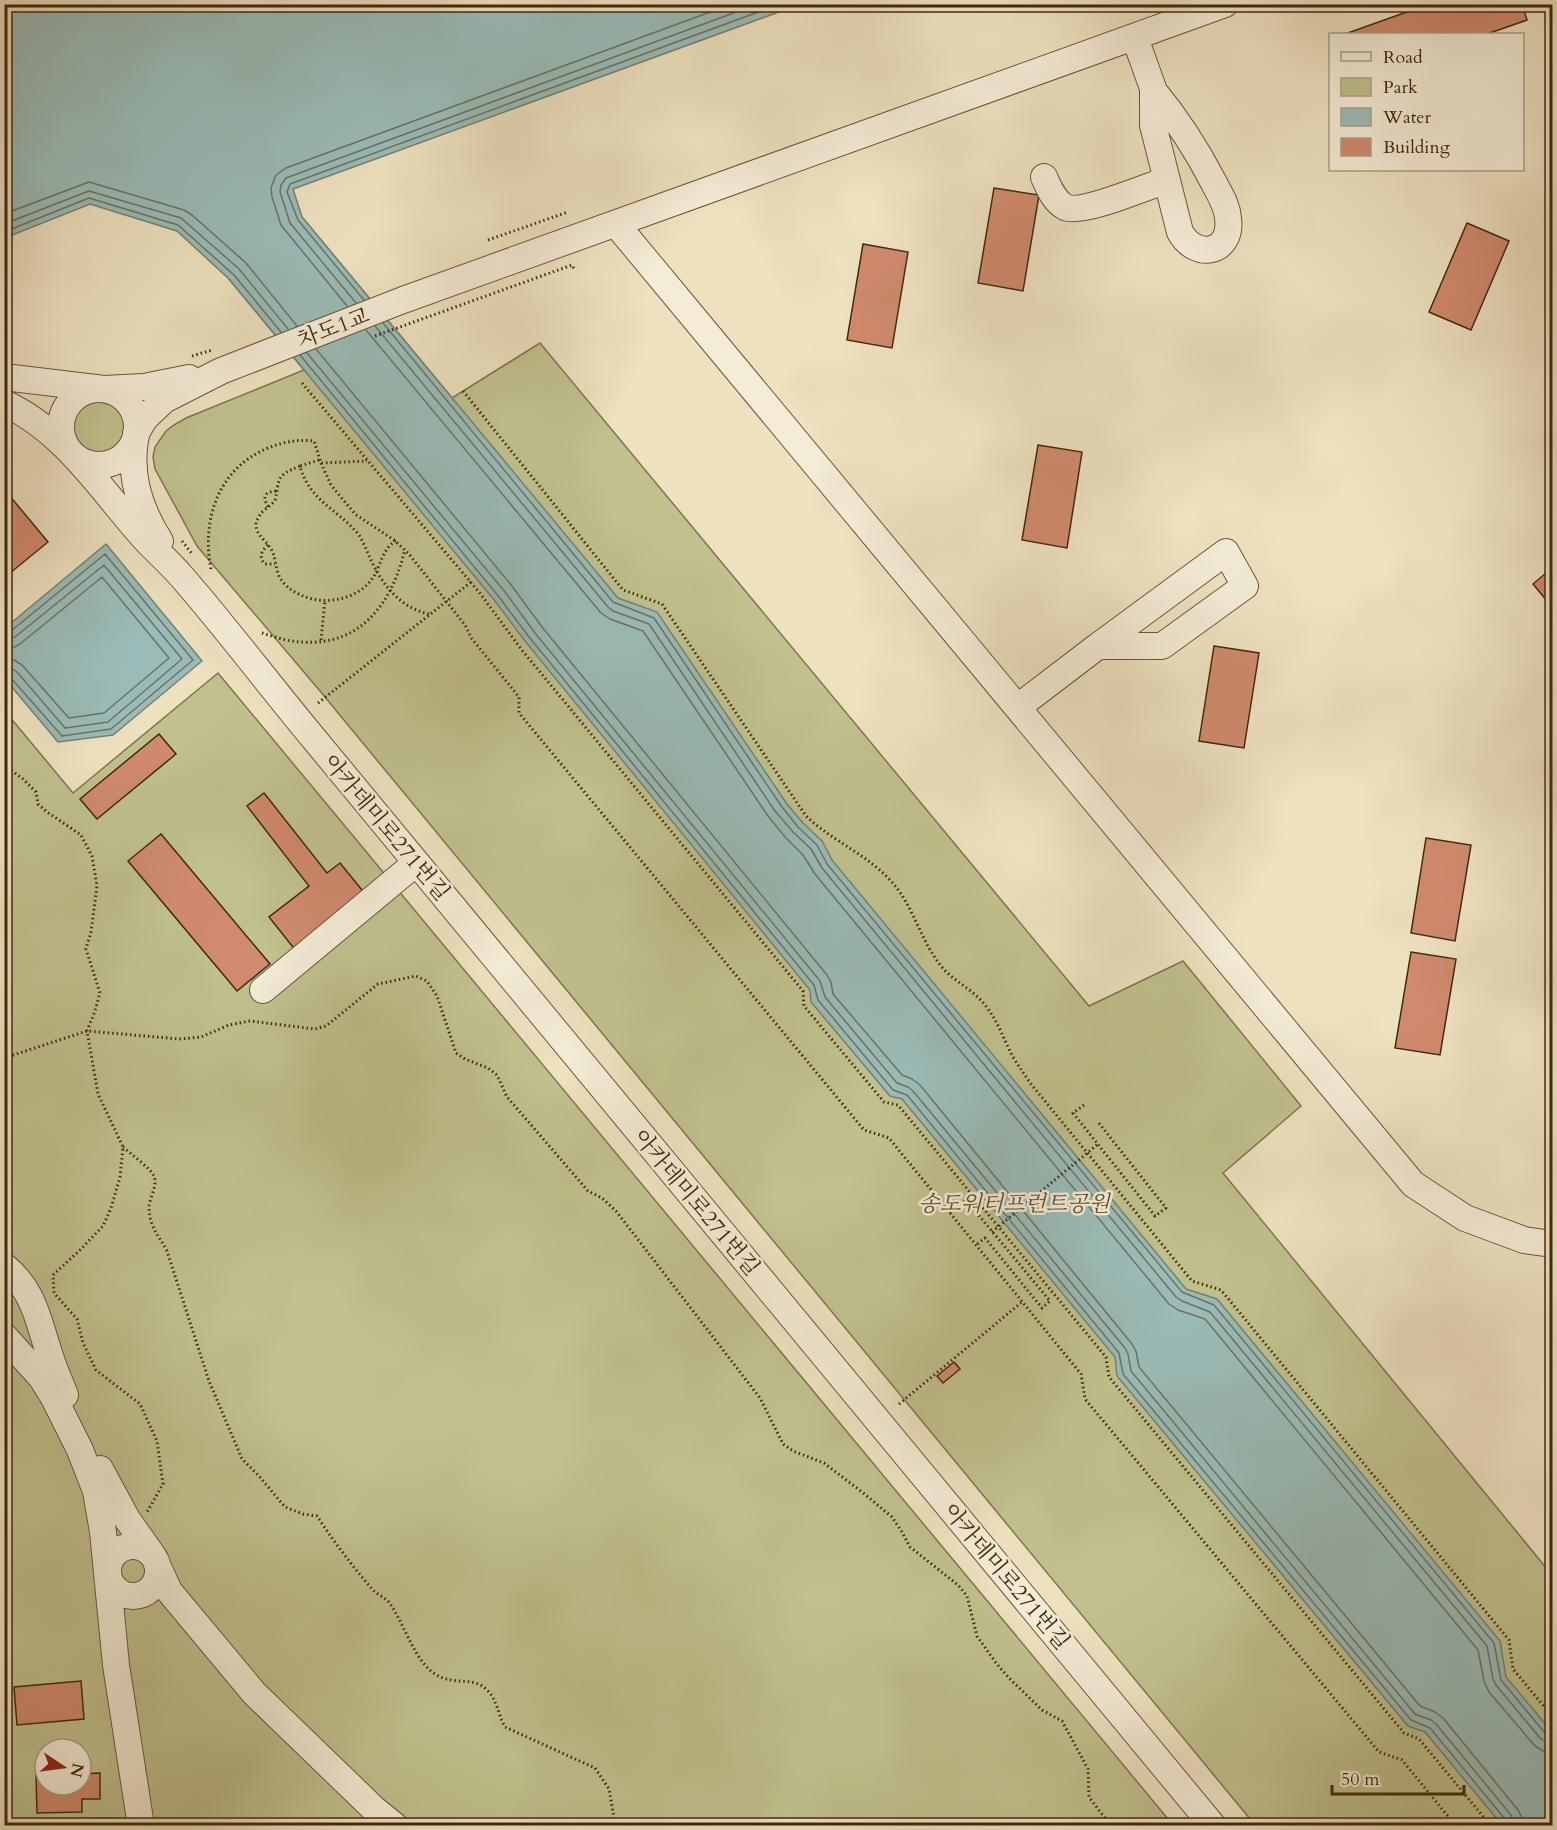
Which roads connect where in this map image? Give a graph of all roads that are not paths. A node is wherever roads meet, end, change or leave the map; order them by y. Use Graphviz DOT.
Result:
graph roads {
  1 [pos="1225,4"];
  2 [pos="1135,38"];
  3 [pos="1154,90"];
  4 [pos="1175,147"];
  5 [pos="1044,177"];
  6 [pos="1167,180"];
  7 [pos="616,224"];
  8 [pos="219,360"];
  9 [pos="4,377"];
  10 [pos="104,389"];
  11 [pos="4,403"];
  12 [pos="136,437"];
  13 [pos="75,457"];
  14 [pos="182,577"];
  15 [pos="1098,646"];
  16 [pos="1018,707"];
  17 [pos="416,863"];
  18 [pos="263,990"];
  19 [pos="1552,1244"];
  20 [pos="4,1266"];
  21 [pos="4,1336"];
  22 [pos="108,1573"];
  23 [pos="151,1580"];
  24 [pos="112,1617"];
  25 [pos="367,1817"];
  26 [pos="141,1826"];
  27 [pos="395,1826"];
  28 [pos="1213,1826"];
  1 -- 2 [label="street, 차도1교"];
  2 -- 3 [label="street"];
  2 -- 7 [label="street, 차도1교"];
  3 -- 4 [label="street"];
  3 -- 6 [label="street"];
  3 -- 6 [label="street"];
  5 -- 6 [label="street"];
  7 -- 8 [label="street, 차도1교"];
  7 -- 16 [label="street"];
  8 -- 10 [label="street"];
  8 -- 12 [label="street"];
  9 -- 10 [label="street"];
  10 -- 12 [label="street"];
  10 -- 13 [label="street"];
  11 -- 13 [label="street"];
  12 -- 13 [label="street"];
  12 -- 14 [label="street"];
  13 -- 14 [label="street"];
  14 -- 17 [label="street, 아카데미로271번길"];
  15 -- 15 [label="street"];
  15 -- 16 [label="street"];
  16 -- 19 [label="street"];
  17 -- 18 [label="street"];
  17 -- 28 [label="street, 아카데미로271번길"];
  20 -- 23 [label="street"];
  21 -- 22 [label="street"];
  22 -- 23 [label="street"];
  22 -- 23 [label="street"];
  22 -- 24 [label="street"];
  23 -- 24 [label="street"];
  23 -- 25 [label="street"];
  24 -- 26 [label="street"];
  25 -- 27 [label="street"];
}
